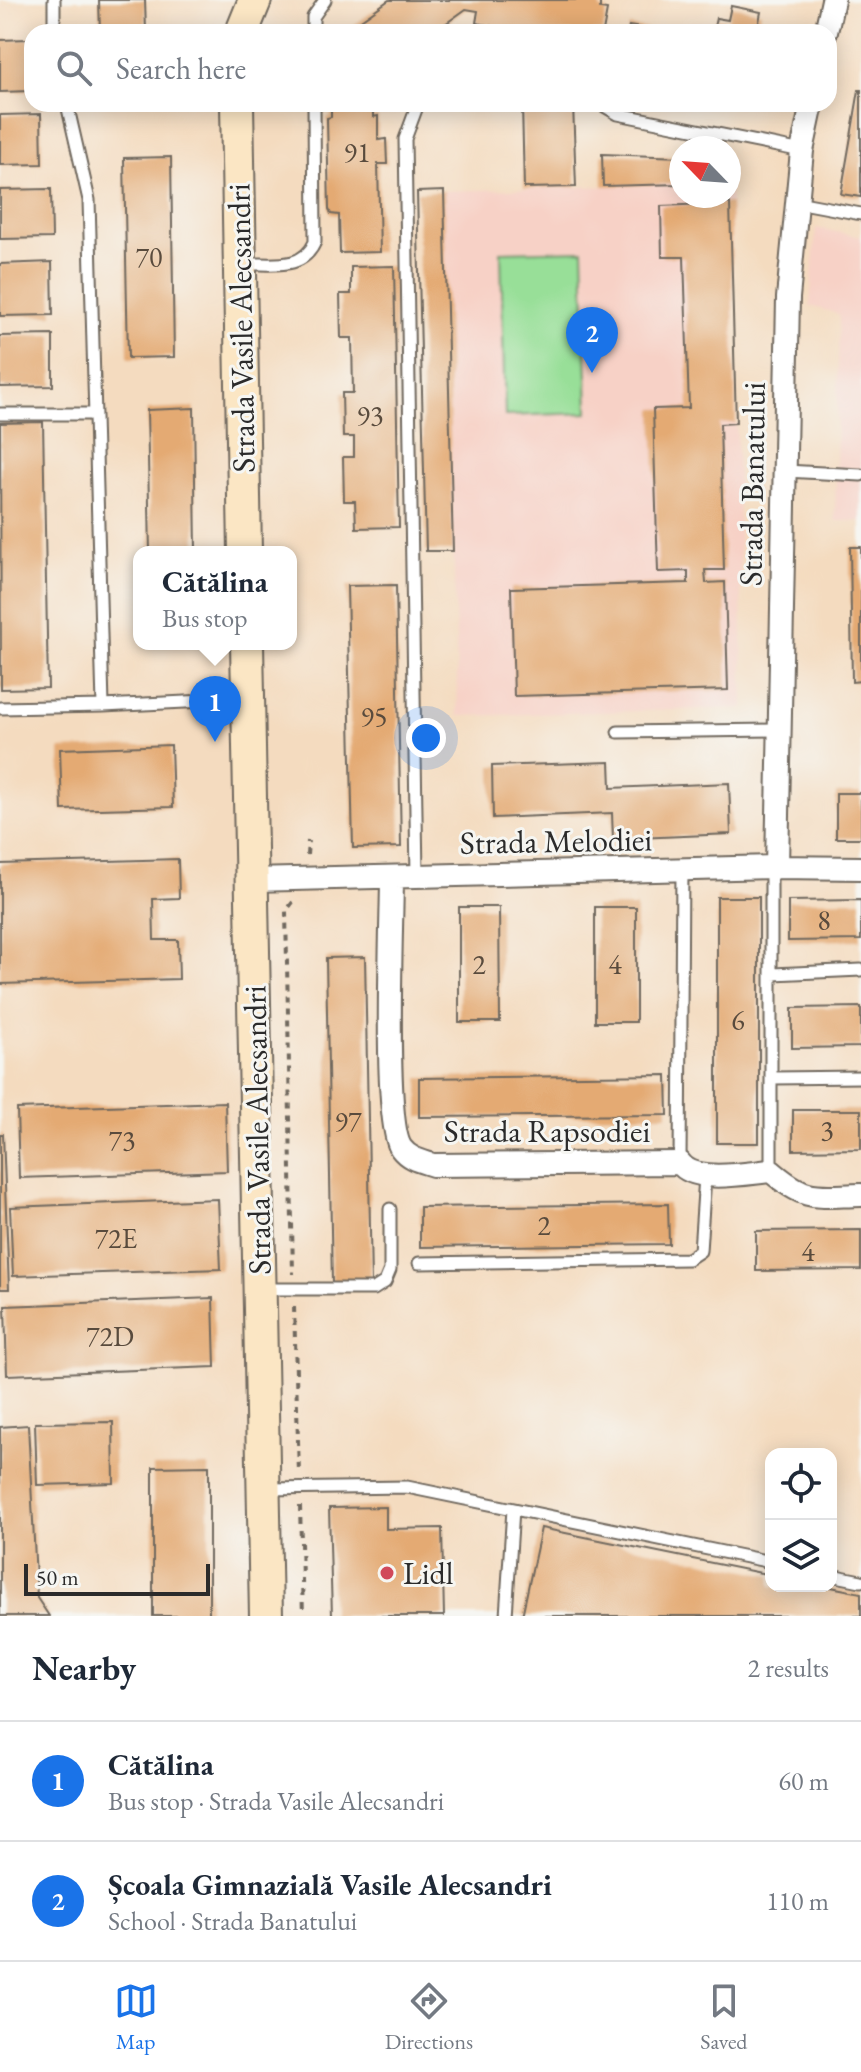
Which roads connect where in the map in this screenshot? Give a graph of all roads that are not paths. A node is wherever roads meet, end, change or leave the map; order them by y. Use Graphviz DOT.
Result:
graph roads {
  1 [pos="54,0"];
  2 [pos="240,0"];
  3 [pos="255,0"];
  4 [pos="325,0"];
  5 [pos="833,0"];
  6 [pos="54,24"];
  7 [pos="242,24"];
  8 [pos="245,24"];
  9 [pos="313,24"];
  10 [pos="828,24"];
  11 [pos="69,112"];
  12 [pos="237,112"];
  13 [pos="314,112"];
  14 [pos="415,112"];
  15 [pos="615,112"];
  16 [pos="810,112"];
  17 [pos="802,151"];
  18 [pos="797,202"];
  19 [pos="861,214"];
  20 [pos="240,264"];
  21 [pos="0,414"];
  22 [pos="94,414"];
  23 [pos="785,471"];
  24 [pos="861,475"];
  25 [pos="245,546"];
  26 [pos="247,650"];
  27 [pos="248,699"];
  28 [pos="103,706"];
  29 [pos="0,708"];
  30 [pos="779,730"];
  31 [pos="618,732"];
  32 [pos="774,867"];
  33 [pos="861,868"];
  34 [pos="682,869"];
  35 [pos="417,876"];
  36 [pos="392,877"];
  37 [pos="252,880"];
  38 [pos="861,970"];
  39 [pos="773,974"];
  40 [pos="861,1077"];
  41 [pos="773,1078"];
  42 [pos="680,1163"];
  43 [pos="771,1171"];
  44 [pos="705,1176"];
  45 [pos="861,1195"];
  46 [pos="390,1209"];
  47 [pos="419,1263"];
  48 [pos="260,1289"];
  49 [pos="263,1489"];
  50 [pos="513,1509"];
  51 [pos="765,1561"];
  52 [pos="837,1576"];
  53 [pos="861,1581"];
  54 [pos="266,1616"];
  55 [pos="506,1616"];
  1 -- 6 [label="lane"];
  2 -- 7 [label="street"];
  3 -- 8 [label="street"];
  4 -- 9 [label="lane"];
  5 -- 10 [label="street"];
  11 -- 22 [label="lane"];
  12 -- 20 [label="street, Strada Vasile Alecsandri"];
  13 -- 20 [label="lane"];
  14 -- 35 [label="lane"];
  15 -- 17 [label="lane"];
  16 -- 17 [label="street, Strada Banatului"];
  17 -- 18 [label="street, Strada Banatului"];
  18 -- 19 [label="lane"];
  18 -- 23 [label="street, Strada Banatului"];
  20 -- 25 [label="street, Strada Vasile Alecsandri"];
  21 -- 22 [label="lane"];
  22 -- 28 [label="lane"];
  23 -- 24 [label="lane"];
  23 -- 30 [label="street, Strada Banatului"];
  26 -- 27 [label="street, Strada Vasile Alecsandri"];
  27 -- 28 [label="lane"];
  27 -- 37 [label="street, Strada Vasile Alecsandri"];
  28 -- 29 [label="lane"];
  30 -- 31 [label="lane"];
  30 -- 32 [label="street, Strada Banatului"];
  32 -- 33 [label="street, Strada Melodiei"];
  32 -- 34 [label="street, Strada Melodiei"];
  32 -- 39 [label="lane"];
  34 -- 35 [label="street, Strada Melodiei"];
  34 -- 42 [label="lane"];
  35 -- 36 [label="street, Strada Melodiei"];
  36 -- 37 [label="street, Strada Melodiei"];
  36 -- 42 [label="street, Strada Rapsodiei"];
  37 -- 48 [label="street, Strada Vasile Alecsandri"];
  38 -- 39 [label="lane"];
  39 -- 41 [label="lane"];
  40 -- 41 [label="lane"];
  41 -- 43 [label="lane"];
  42 -- 44 [label="street, Strada Rapsodiei"];
  43 -- 44 [label="street"];
  43 -- 45 [label="street"];
  44 -- 47 [label="lane"];
  46 -- 48 [label="lane"];
  48 -- 49 [label="street, Strada Vasile Alecsandri"];
  49 -- 50 [label="lane"];
  49 -- 54 [label="street, Strada Vasile Alecsandri"];
  50 -- 51 [label="lane"];
  50 -- 55 [label="lane"];
  52 -- 53 [label="lane"];
}
